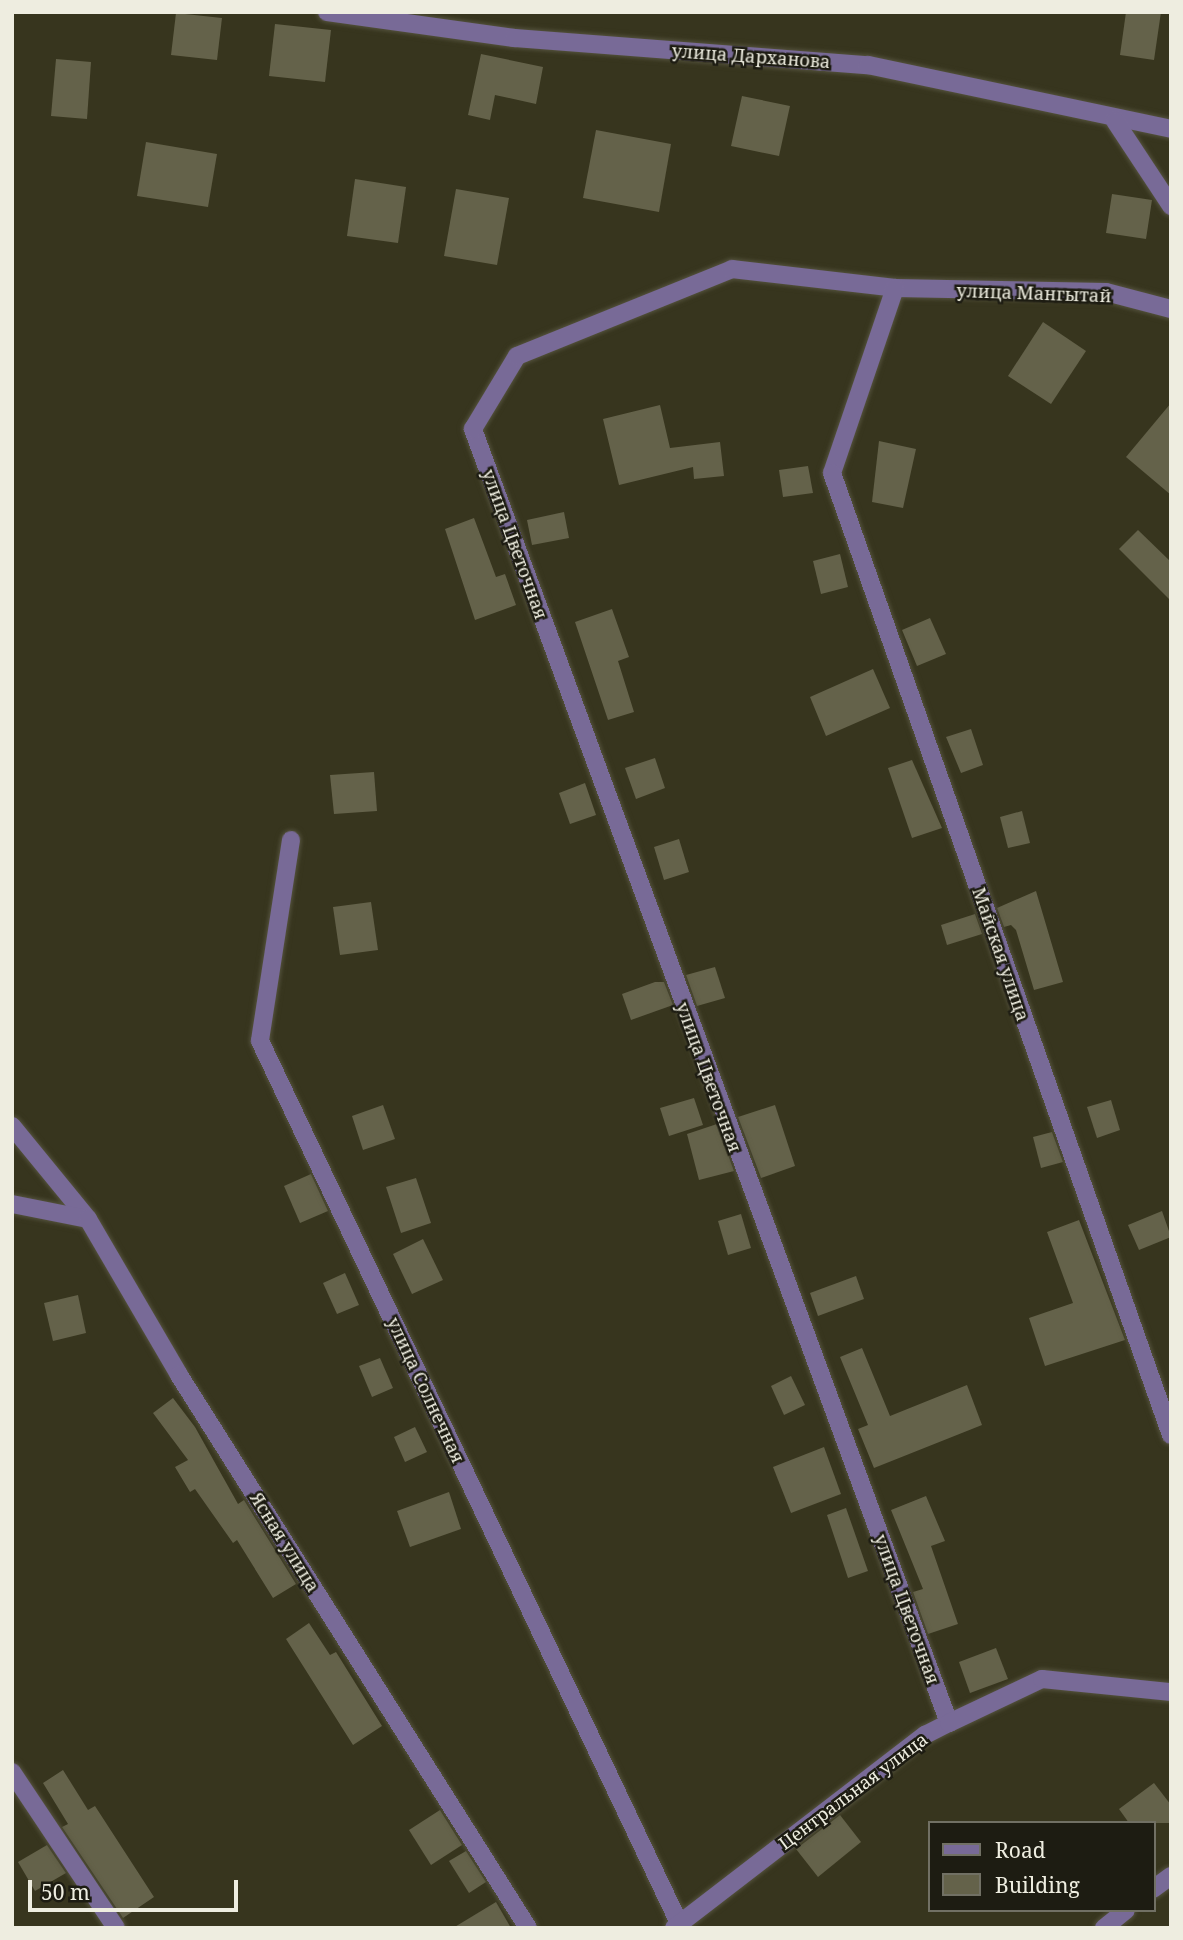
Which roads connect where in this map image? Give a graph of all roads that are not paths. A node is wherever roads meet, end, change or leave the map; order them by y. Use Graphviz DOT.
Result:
graph roads {
  1 [pos="327,12"];
  2 [pos="1115,121"];
  3 [pos="1171,129"];
  4 [pos="1171,206"];
  5 [pos="895,288"];
  6 [pos="1171,309"];
  7 [pos="473,429"];
  8 [pos="291,840"];
  9 [pos="12,1125"];
  10 [pos="12,1204"];
  11 [pos="88,1219"];
  12 [pos="1171,1435"];
  13 [pos="1171,1692"];
  14 [pos="949,1723"];
  15 [pos="12,1772"];
  16 [pos="1171,1876"];
  17 [pos="1155,1888"];
  18 [pos="1124,1912"];
  19 [pos="677,1925"];
  20 [pos="117,1928"];
  21 [pos="528,1928"];
  22 [pos="1104,1928"];
  1 -- 2 [label="street, улица Дарханова"];
  2 -- 3 [label="street, улица Дарханова"];
  2 -- 4 [label="street"];
  5 -- 6 [label="street, улица Мангытай"];
  5 -- 7 [label="street, улица Мангытай"];
  5 -- 12 [label="street, Майская улица"];
  7 -- 14 [label="street, улица Цветочная"];
  8 -- 19 [label="street, улица Солнечная"];
  9 -- 11 [label="street, Ясная улица"];
  10 -- 11 [label="street"];
  11 -- 21 [label="street, Ясная улица"];
  13 -- 14 [label="street, Центральная улица"];
  14 -- 19 [label="street, Центральная улица"];
  15 -- 20 [label="street"];
  16 -- 17 [label="street"];
  18 -- 22 [label="street"];
}
